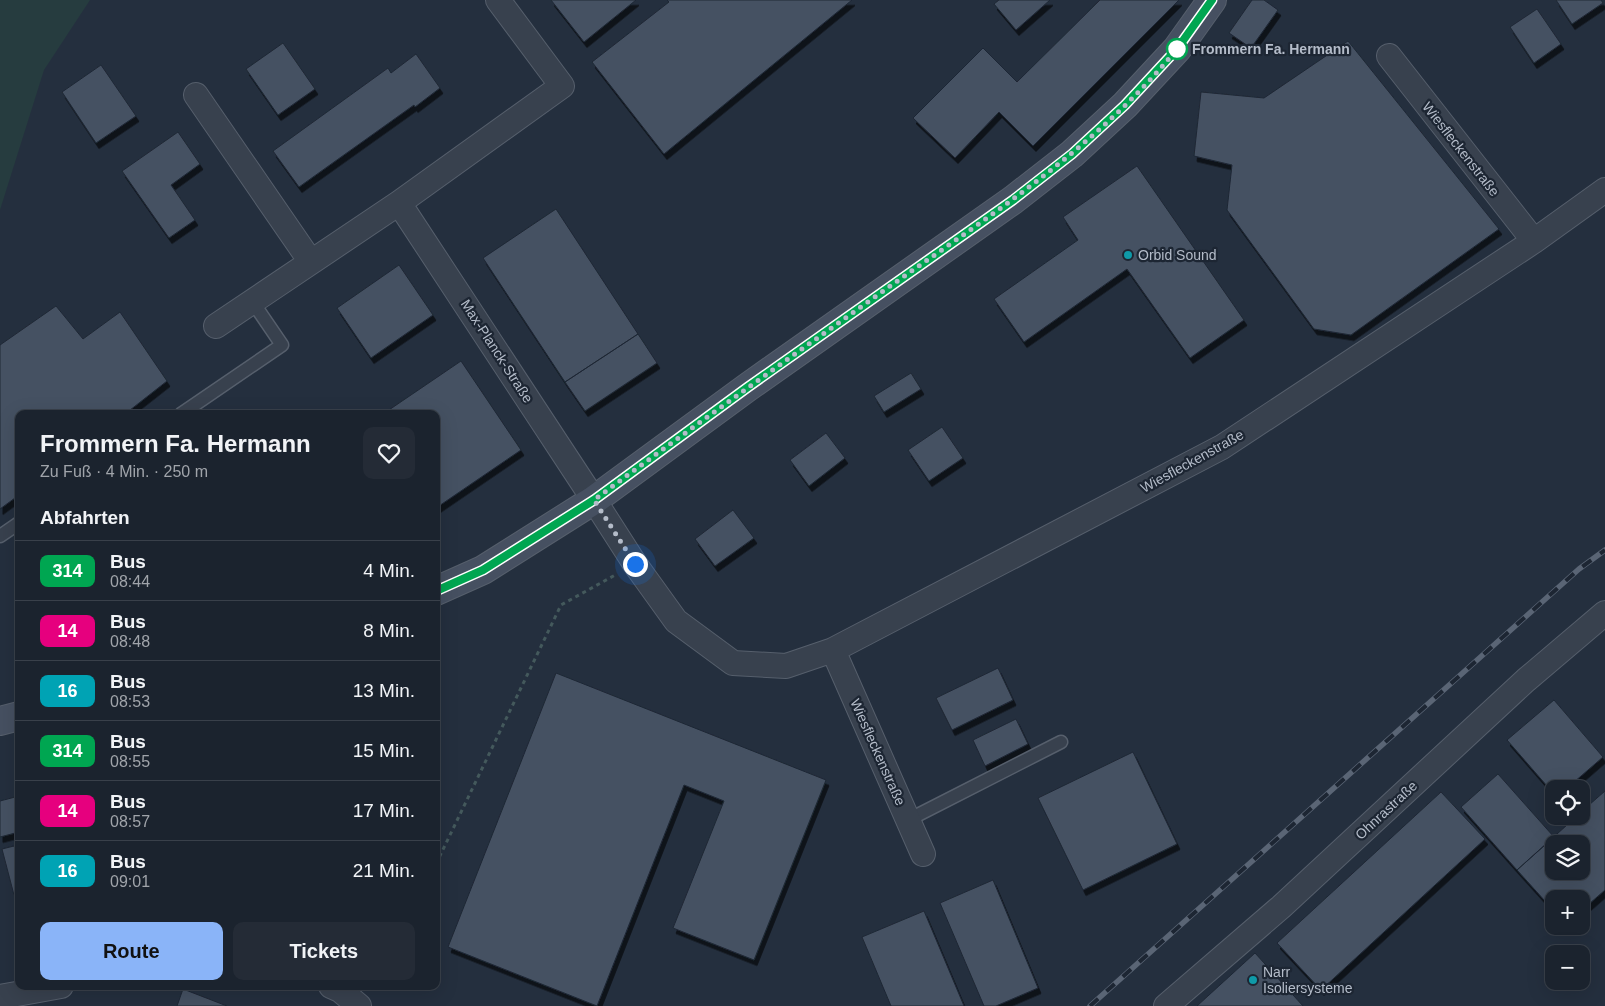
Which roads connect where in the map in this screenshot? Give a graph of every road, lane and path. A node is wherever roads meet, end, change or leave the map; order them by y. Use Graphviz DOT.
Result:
graph roads {
  1 [pos="498,0"];
  2 [pos="1212,0"];
  3 [pos="1389,56"];
  4 [pos="196,95"];
  5 [pos="1605,190"];
  6 [pos="399,203"];
  7 [pos="1534,241"];
  8 [pos="312,262"];
  9 [pos="252,301"];
  10 [pos="216,326"];
  11 [pos="187,410"];
  12 [pos="594,500"];
  13 [pos="15,526"];
  14 [pos="0,536"];
  15 [pos="635,564"];
  16 [pos="440,589"];
  17 [pos="1605,613"];
  18 [pos="833,650"];
  19 [pos="15,717"];
  20 [pos="0,721"];
  21 [pos="1061,742"];
  22 [pos="908,820"];
  23 [pos="923,854"];
  24 [pos="440,856"];
  25 [pos="38,990"];
  26 [pos="340,990"];
  27 [pos="0,997"];
  28 [pos="359,1006"];
  29 [pos="1166,1006"];
  1 -- 6 [label="street"];
  2 -- 12 [label="main road"];
  3 -- 7 [label="street, Wiesfleckenstraße"];
  4 -- 8 [label="street"];
  5 -- 7 [label="street, Wiesfleckenstraße"];
  6 -- 8 [label="street"];
  6 -- 12 [label="street, Max-Planck-Straße"];
  7 -- 18 [label="street, Wiesfleckenstraße"];
  8 -- 9 [label="street"];
  9 -- 10 [label="street"];
  9 -- 11 [label="lane"];
  12 -- 15 [label="street, Wiesfleckenstraße"];
  12 -- 16 [label="main road"];
  13 -- 14 [label="lane"];
  15 -- 18 [label="street, Wiesfleckenstraße"];
  15 -- 24 [label="path"];
  17 -- 29 [label="street, Ohnrastraße"];
  18 -- 22 [label="street, Wiesfleckenstraße"];
  19 -- 20 [label="main road"];
  21 -- 22 [label="lane"];
  22 -- 23 [label="street, Wiesfleckenstraße"];
  25 -- 27 [label="street"];
  26 -- 28 [label="street"];
}
